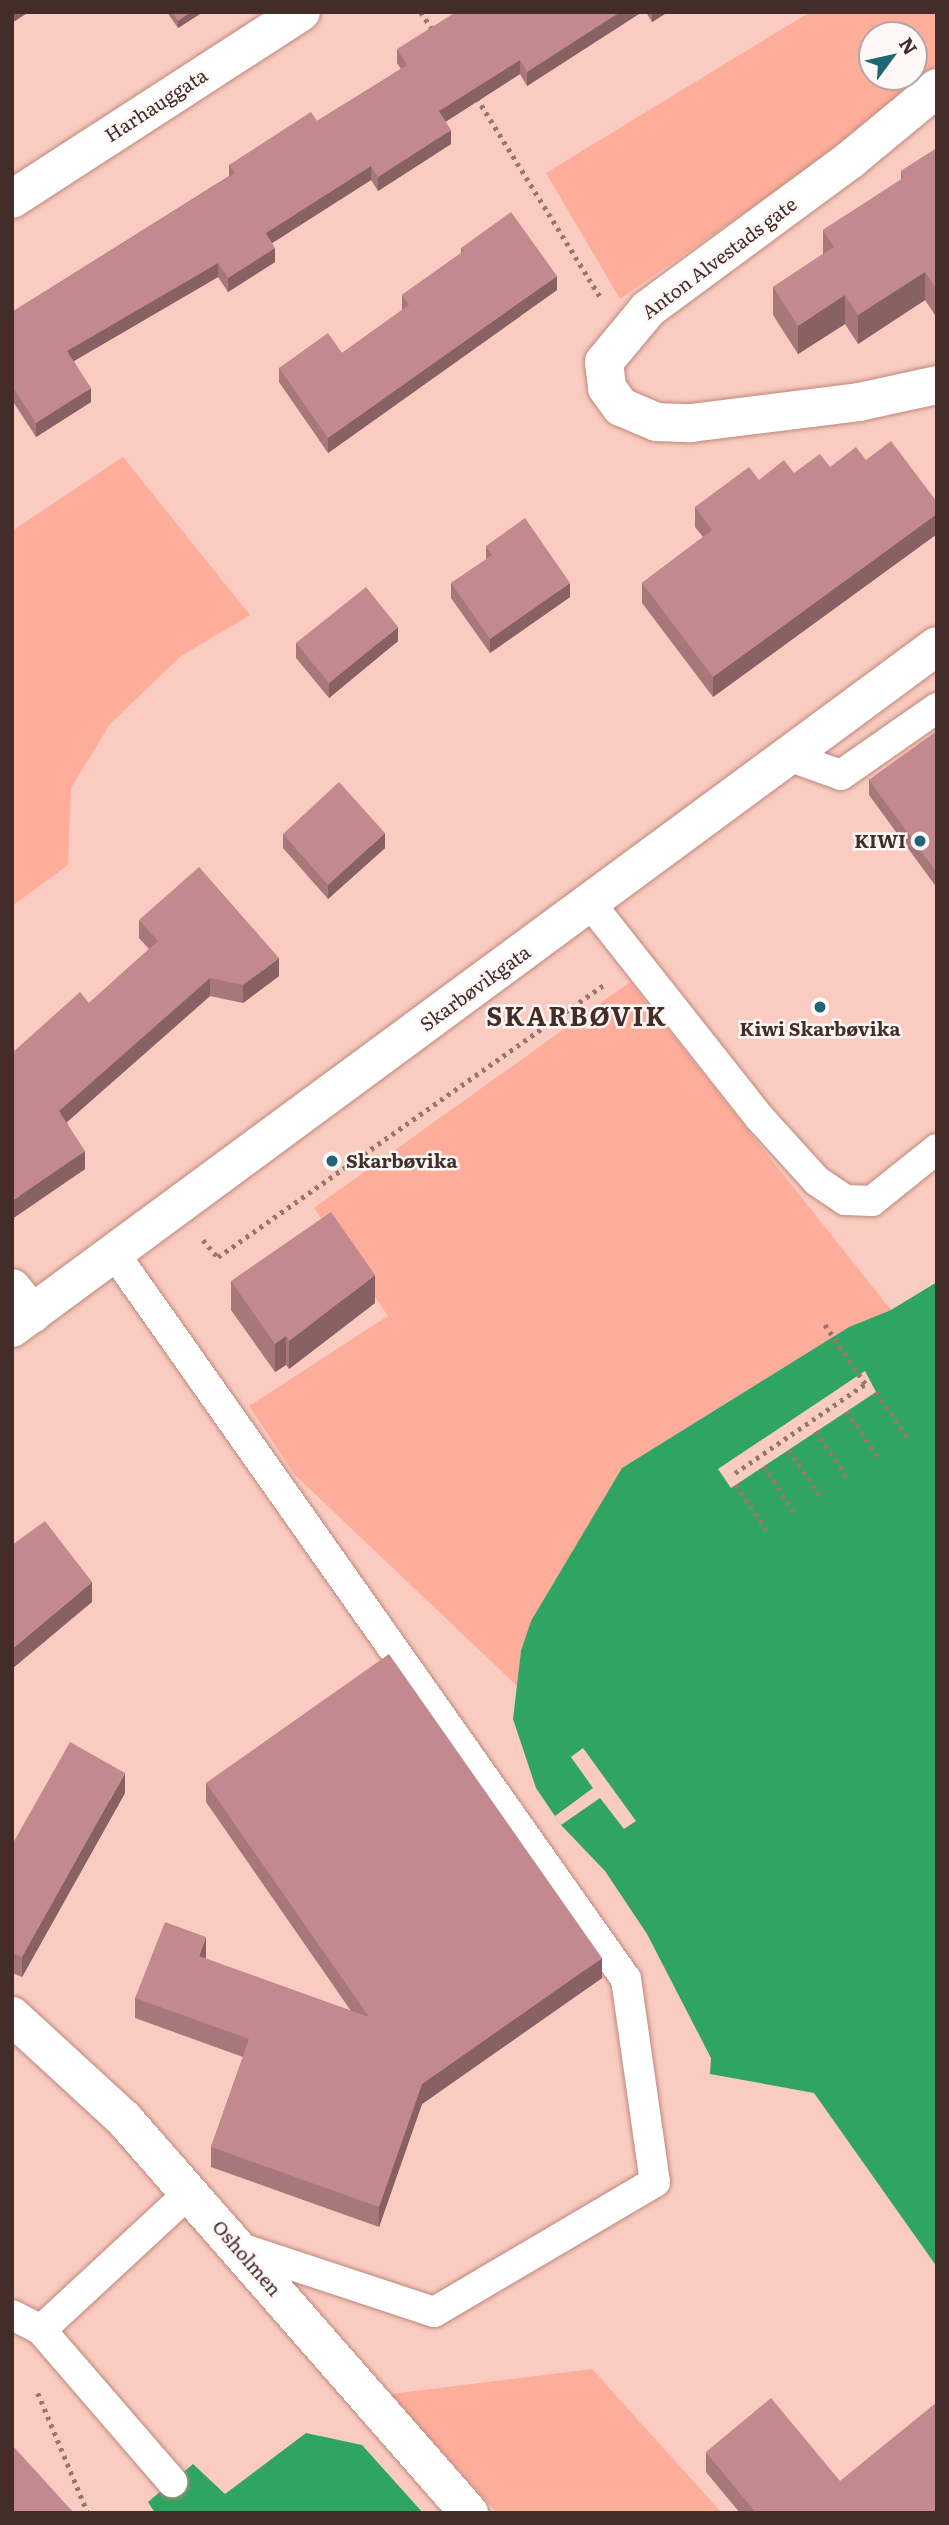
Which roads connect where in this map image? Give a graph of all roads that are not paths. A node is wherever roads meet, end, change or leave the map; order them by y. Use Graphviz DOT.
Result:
graph roads {
  1 [pos="301,12"];
  2 [pos="937,88"];
  3 [pos="12,199"];
  4 [pos="937,385"];
  5 [pos="937,646"];
  6 [pos="937,708"];
  7 [pos="788,756"];
  8 [pos="590,903"];
  9 [pos="937,1149"];
  10 [pos="114,1253"];
  11 [pos="19,1310"];
  12 [pos="12,2016"];
  13 [pos="188,2194"];
  14 [pos="241,2248"];
  15 [pos="12,2315"];
  16 [pos="41,2330"];
  17 [pos="172,2482"];
  18 [pos="469,2513"];
  1 -- 3 [label="street, Harhauggata"];
  2 -- 4 [label="street, Anton Alvestads gate"];
  5 -- 7 [label="street, Skarbøvikgata"];
  6 -- 7 [label="lane"];
  7 -- 8 [label="street, Skarbøvikgata"];
  8 -- 9 [label="lane"];
  8 -- 10 [label="street, Skarbøvikgata"];
  10 -- 11 [label="street, Skarbøvikgata"];
  10 -- 14 [label="lane"];
  12 -- 13 [label="street, Osholmen"];
  13 -- 14 [label="street, Osholmen"];
  13 -- 16 [label="lane"];
  14 -- 18 [label="street, Osholmen"];
  15 -- 16 [label="lane"];
  16 -- 17 [label="lane"];
}
